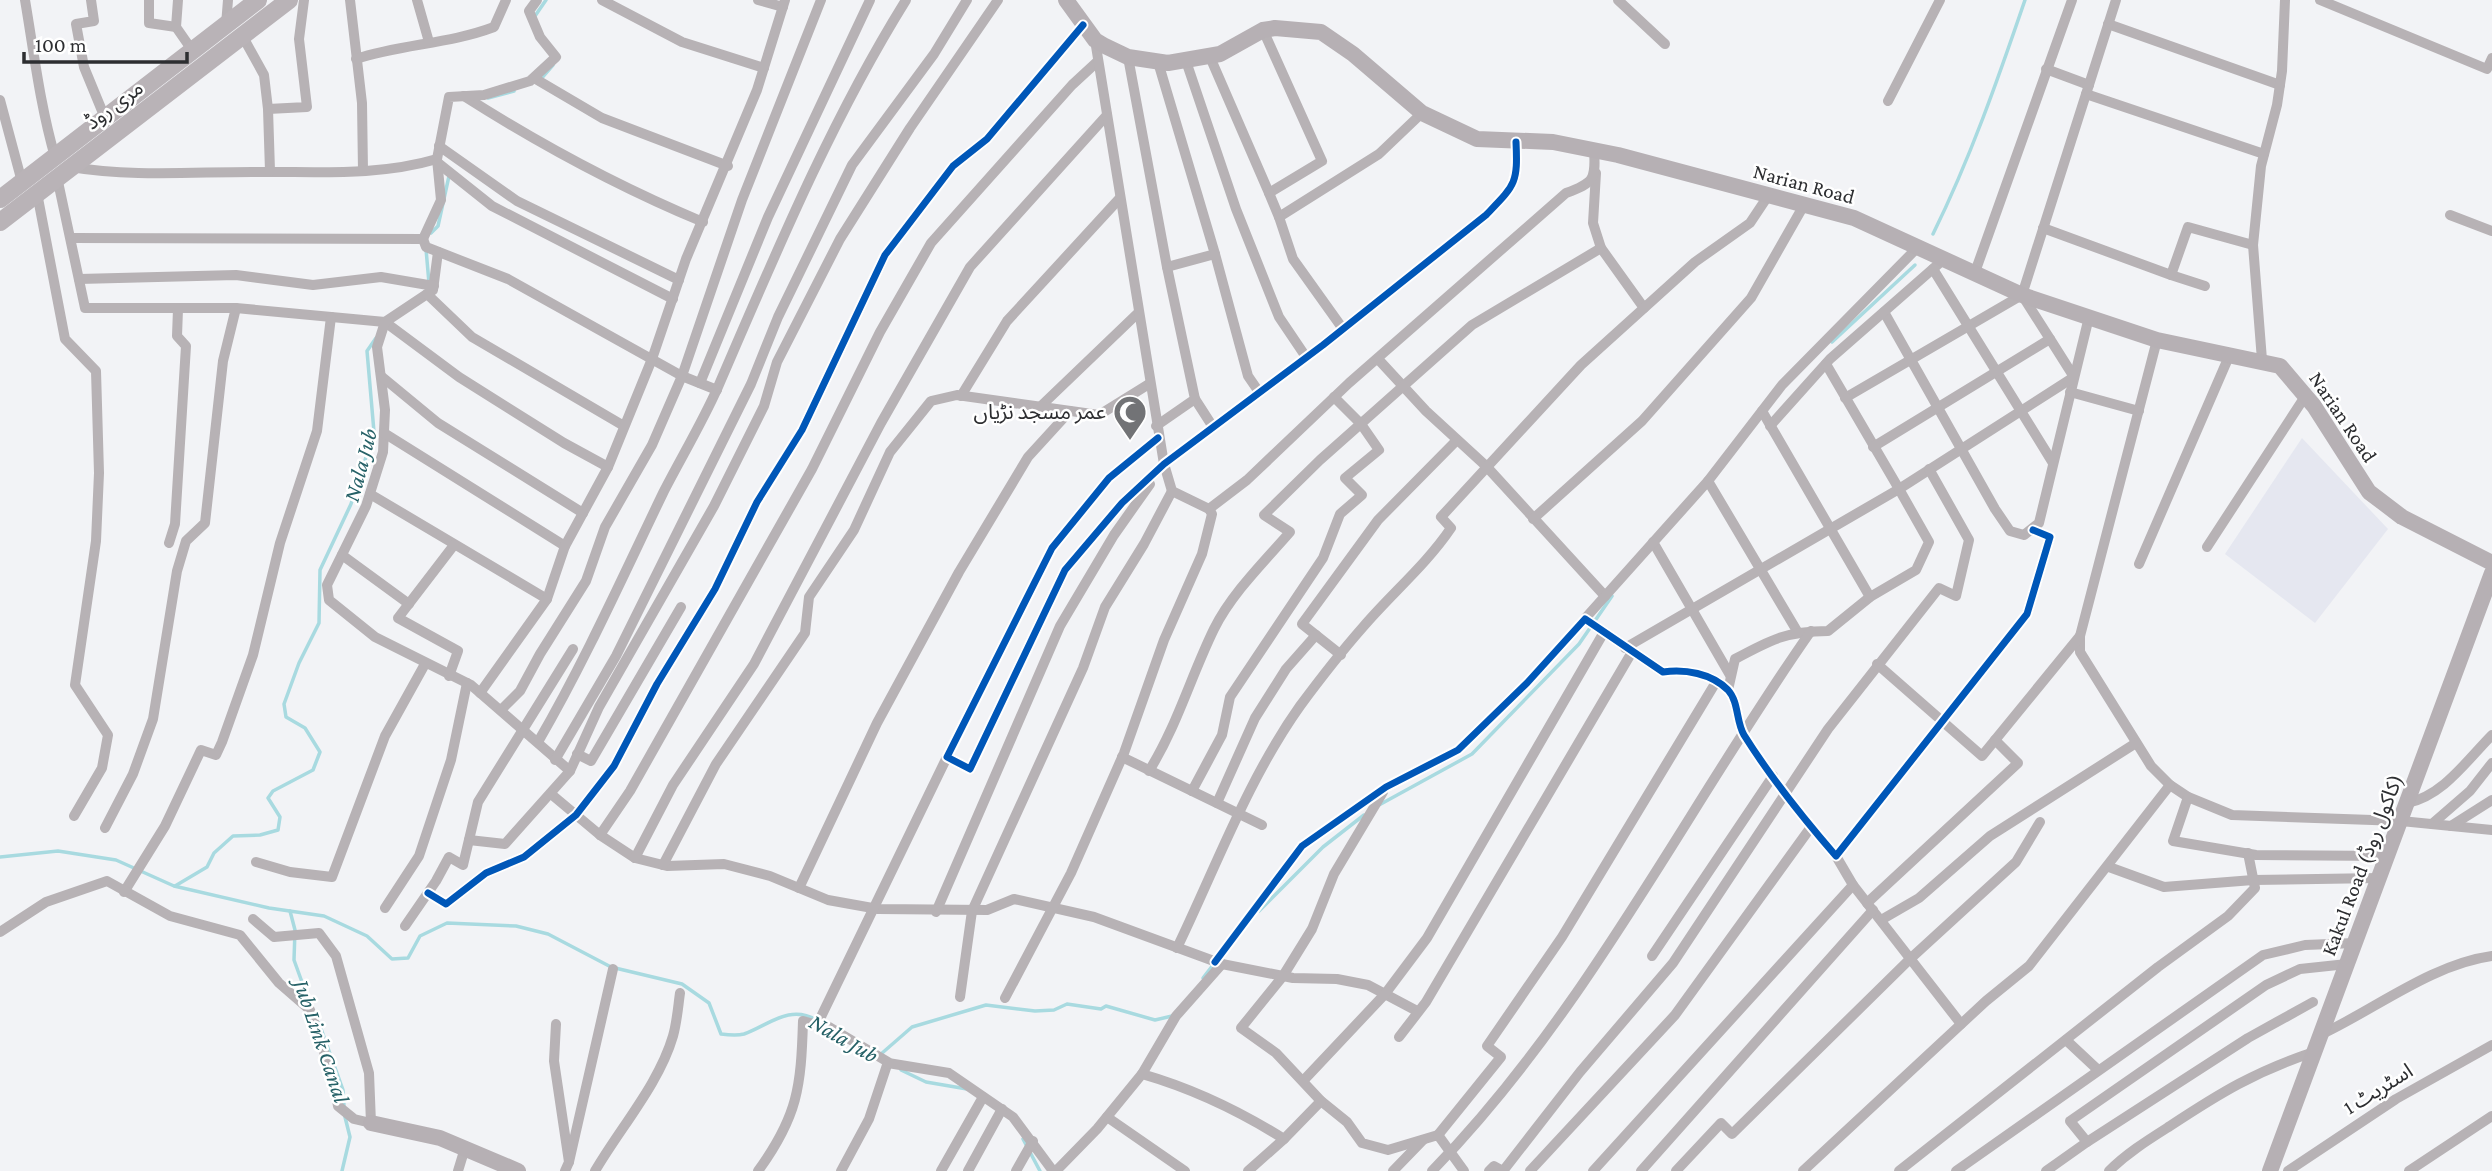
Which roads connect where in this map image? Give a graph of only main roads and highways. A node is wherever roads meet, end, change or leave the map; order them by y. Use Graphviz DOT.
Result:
graph roads {
  1 [pos="258,0"];
  2 [pos="289,0"];
  3 [pos="1066,0"];
  4 [pos="199,45"];
  5 [pos="217,55"];
  6 [pos="0,199"];
  7 [pos="0,222"];
  8 [pos="2492,563"];
  9 [pos="2492,573"];
  10 [pos="371,1123"];
  11 [pos="518,1171"];
  12 [pos="2270,1171"];
  1 -- 4 [label="main road, مری روڈ"];
  2 -- 5 [label="main road, مری روڈ"];
  3 -- 8 [label="main road, Narian Road"];
  4 -- 5 [label="main road"];
  4 -- 6 [label="main road, مری روڈ"];
  5 -- 7 [label="main road, مری روڈ"];
  9 -- 12 [label="main road, Kakul Road (کاکول روڈ)"];
  10 -- 11 [label="main road"];
}
